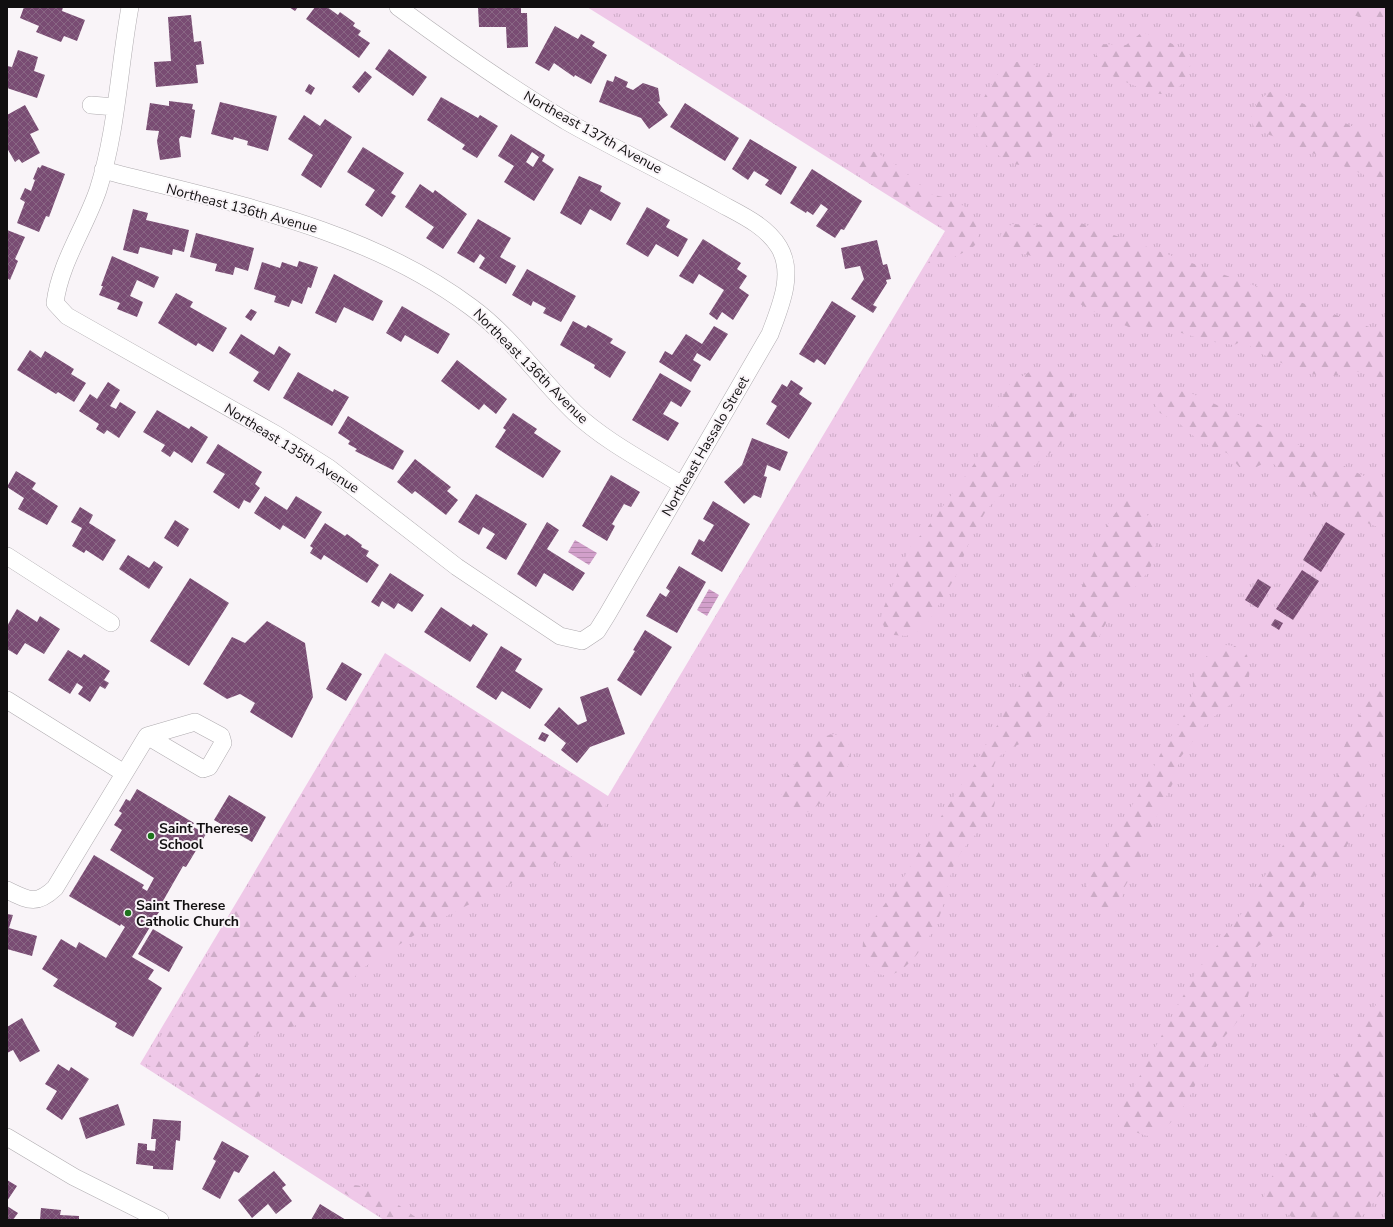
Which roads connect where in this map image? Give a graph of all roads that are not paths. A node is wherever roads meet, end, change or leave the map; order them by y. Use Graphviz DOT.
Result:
graph roads {
  1 [pos="130,7"];
  2 [pos="398,7"];
  3 [pos="91,105"];
  4 [pos="115,107"];
  5 [pos="103,170"];
  6 [pos="772,238"];
  7 [pos="682,485"];
  8 [pos="7,556"];
  9 [pos="111,623"];
  10 [pos="582,641"];
  11 [pos="7,700"];
  12 [pos="147,736"];
  13 [pos="124,773"];
  14 [pos="7,890"];
  15 [pos="7,1137"];
  16 [pos="160,1220"];
  1 -- 4 [label="street"];
  2 -- 6 [label="street, Northeast 137th Avenue"];
  3 -- 4 [label="street"];
  4 -- 5 [label="street"];
  5 -- 7 [label="street, Northeast 136th Avenue"];
  5 -- 10 [label="street, Northeast 135th Avenue"];
  6 -- 7 [label="street, Northeast Hassalo Street"];
  7 -- 10 [label="street, Northeast Hassalo Street"];
  8 -- 9 [label="street"];
  11 -- 13 [label="street"];
  12 -- 13 [label="street"];
  13 -- 14 [label="street"];
  15 -- 16 [label="street"];
}
